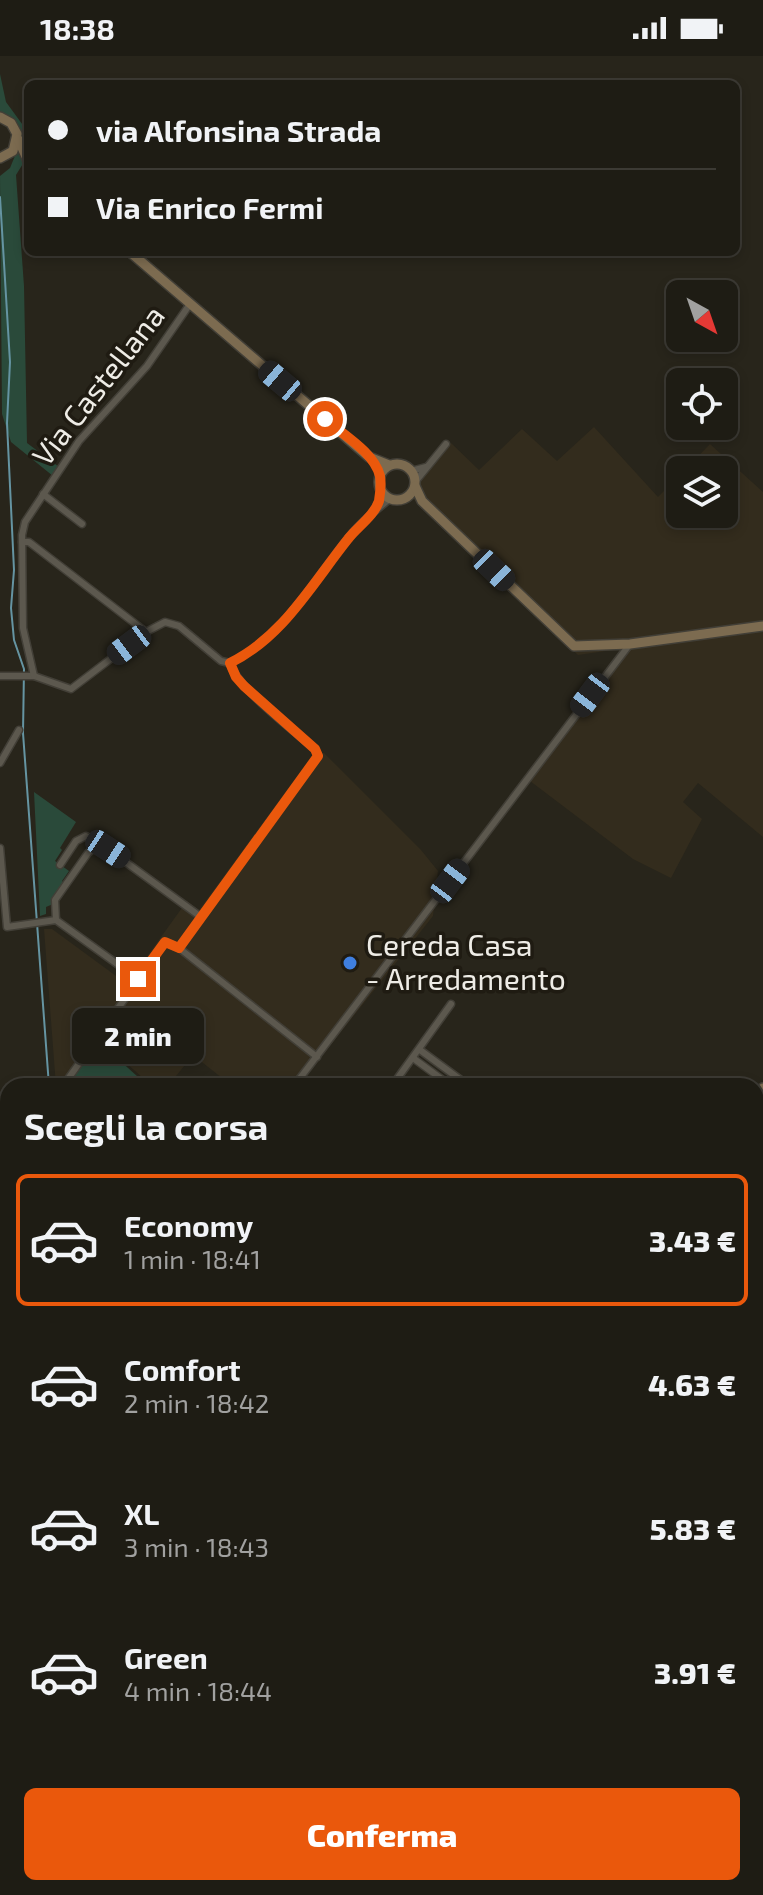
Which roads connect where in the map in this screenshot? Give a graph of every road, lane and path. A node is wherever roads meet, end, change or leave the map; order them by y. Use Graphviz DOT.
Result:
graph roads {
  1 [pos="0,118"];
  2 [pos="17,135"];
  3 [pos="24,153"];
  4 [pos="4,156"];
  5 [pos="24,162"];
  6 [pos="135,256"];
  7 [pos="190,304"];
  8 [pos="446,444"];
  9 [pos="369,457"];
  10 [pos="389,465"];
  11 [pos="426,467"];
  12 [pos="411,471"];
  13 [pos="380,482"];
  14 [pos="415,484"];
  15 [pos="43,494"];
  16 [pos="391,498"];
  17 [pos="405,498"];
  18 [pos="422,501"];
  19 [pos="372,514"];
  20 [pos="82,524"];
  21 [pos="22,542"];
  22 [pos="763,626"];
  23 [pos="146,632"];
  24 [pos="630,644"];
  25 [pos="230,663"];
  26 [pos="0,676"];
  27 [pos="32,676"];
  28 [pos="19,730"];
  29 [pos="0,763"];
  30 [pos="105,847"];
  31 [pos="0,848"];
  32 [pos="60,865"];
  33 [pos="1,886"];
  34 [pos="201,917"];
  35 [pos="56,920"];
  36 [pos="179,948"];
  37 [pos="138,979"];
  38 [pos="451,1004"];
  39 [pos="420,1050"];
  40 [pos="317,1057"];
  41 [pos="413,1058"];
  42 [pos="68,1078"];
  43 [pos="300,1078"];
  44 [pos="398,1078"];
  45 [pos="440,1078"];
  46 [pos="458,1078"];
  1 -- 2 [label="street"];
  2 -- 3 [label="street"];
  2 -- 4 [label="street"];
  4 -- 5 [label="street"];
  6 -- 7 [label="street"];
  7 -- 9 [label="street"];
  7 -- 15 [label="street, Via Castellana"];
  8 -- 11 [label="street"];
  9 -- 10 [label="street"];
  9 -- 13 [label="street"];
  10 -- 12 [label="street"];
  10 -- 13 [label="street"];
  11 -- 12 [label="street"];
  11 -- 14 [label="street"];
  12 -- 14 [label="street"];
  13 -- 16 [label="street"];
  13 -- 19 [label="street"];
  14 -- 17 [label="street"];
  14 -- 18 [label="street"];
  15 -- 20 [label="street, Via Castellana"];
  15 -- 21 [label="street, Via Castellana"];
  16 -- 17 [label="street"];
  16 -- 19 [label="street"];
  17 -- 18 [label="street"];
  18 -- 24 [label="street"];
  19 -- 25 [label="street"];
  21 -- 23 [label="street"];
  21 -- 27 [label="street, Via Castellana"];
  22 -- 24 [label="street"];
  23 -- 25 [label="street"];
  23 -- 27 [label="street"];
  24 -- 40 [label="street"];
  25 -- 34 [label="street"];
  26 -- 27 [label="street"];
  28 -- 29 [label="street"];
  30 -- 32 [label="street"];
  30 -- 34 [label="street"];
  30 -- 35 [label="street"];
  31 -- 33 [label="street"];
  33 -- 35 [label="street"];
  34 -- 36 [label="street"];
  35 -- 37 [label="street"];
  36 -- 37 [label="street"];
  36 -- 40 [label="street"];
  37 -- 42 [label="street"];
  38 -- 39 [label="street"];
  39 -- 41 [label="street"];
  39 -- 46 [label="street"];
  40 -- 43 [label="street"];
  41 -- 44 [label="street"];
  41 -- 45 [label="street"];
}
